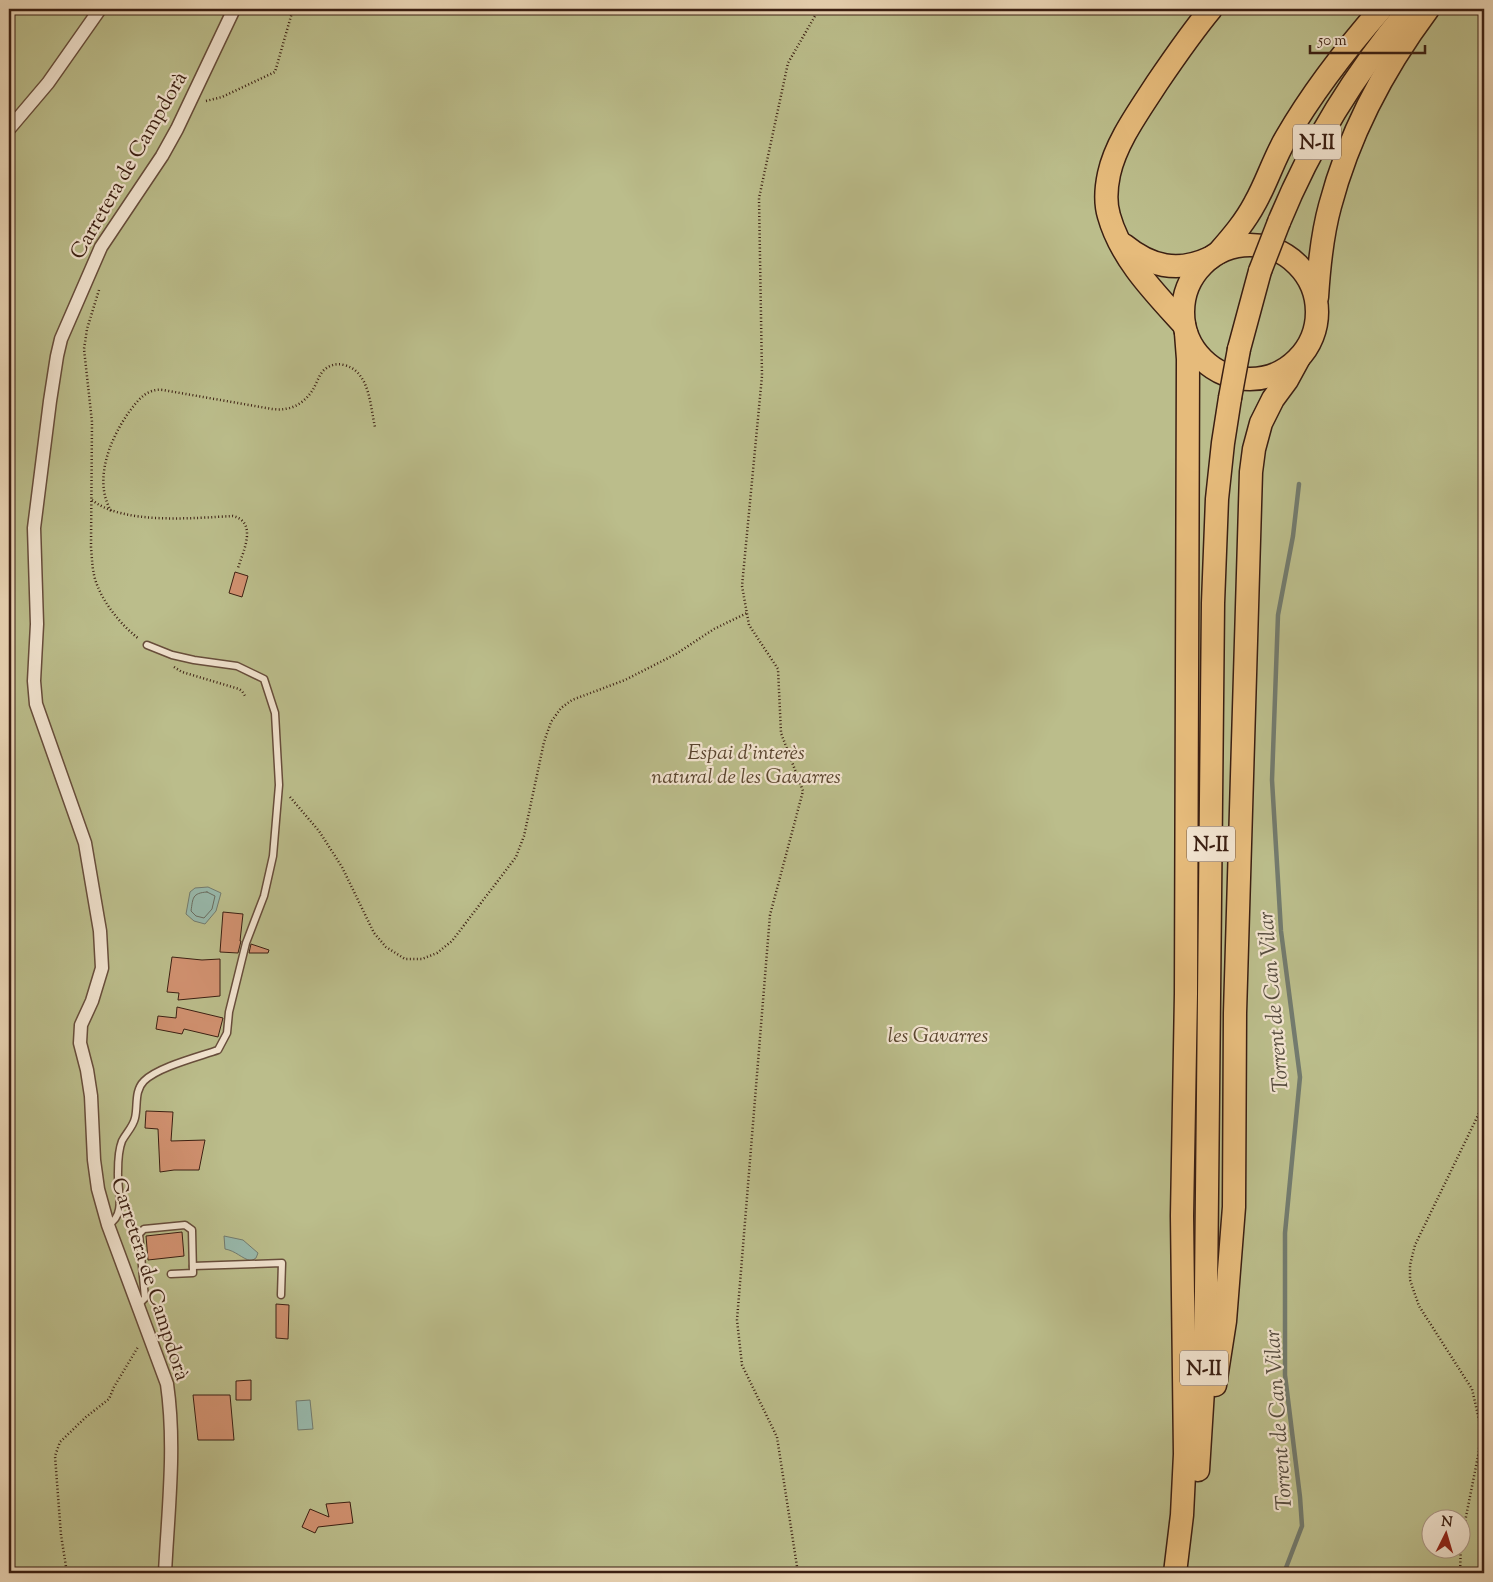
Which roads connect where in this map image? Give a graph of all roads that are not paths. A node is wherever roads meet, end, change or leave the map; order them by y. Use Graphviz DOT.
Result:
graph roads {
  1 [pos="100,9"];
  2 [pos="234,9"];
  3 [pos="1210,9"];
  4 [pos="1218,9"];
  5 [pos="1381,9"];
  6 [pos="1409,9"];
  7 [pos="1428,9"];
  8 [pos="1195,29"];
  9 [pos="9,129"];
  10 [pos="1119,241"];
  11 [pos="1216,254"];
  12 [pos="1316,300"];
  13 [pos="1185,329"];
  14 [pos="1299,358"];
  15 [pos="147,645"];
  16 [pos="108,1225"];
  17 [pos="193,1266"];
  18 [pos="171,1274"];
  19 [pos="281,1295"];
  20 [pos="137,1306"];
  21 [pos="1200,1444"];
  22 [pos="166,1573"];
  23 [pos="1175,1573"];
  24 [pos="1186,1573"];
  1 -- 9 [label="street"];
  2 -- 16 [label="street, Carretera de Campdorà"];
  3 -- 8 [label="highway"];
  4 -- 8 [label="highway"];
  5 -- 11 [label="highway"];
  6 -- 21 [label="highway, N-II, bridge"];
  7 -- 12 [label="highway"];
  8 -- 10 [label="highway"];
  10 -- 11 [label="highway"];
  10 -- 13 [label="highway"];
  11 -- 12 [label="highway"];
  11 -- 13 [label="highway"];
  12 -- 14 [label="highway"];
  13 -- 14 [label="highway"];
  13 -- 23 [label="highway"];
  14 -- 21 [label="highway"];
  15 -- 16 [label="lane"];
  16 -- 20 [label="street, Carretera de Campdorà"];
  17 -- 18 [label="lane"];
  17 -- 19 [label="lane"];
  17 -- 20 [label="lane"];
  20 -- 22 [label="street, Carretera de Campdorà"];
  21 -- 24 [label="highway, N-II"];
}
